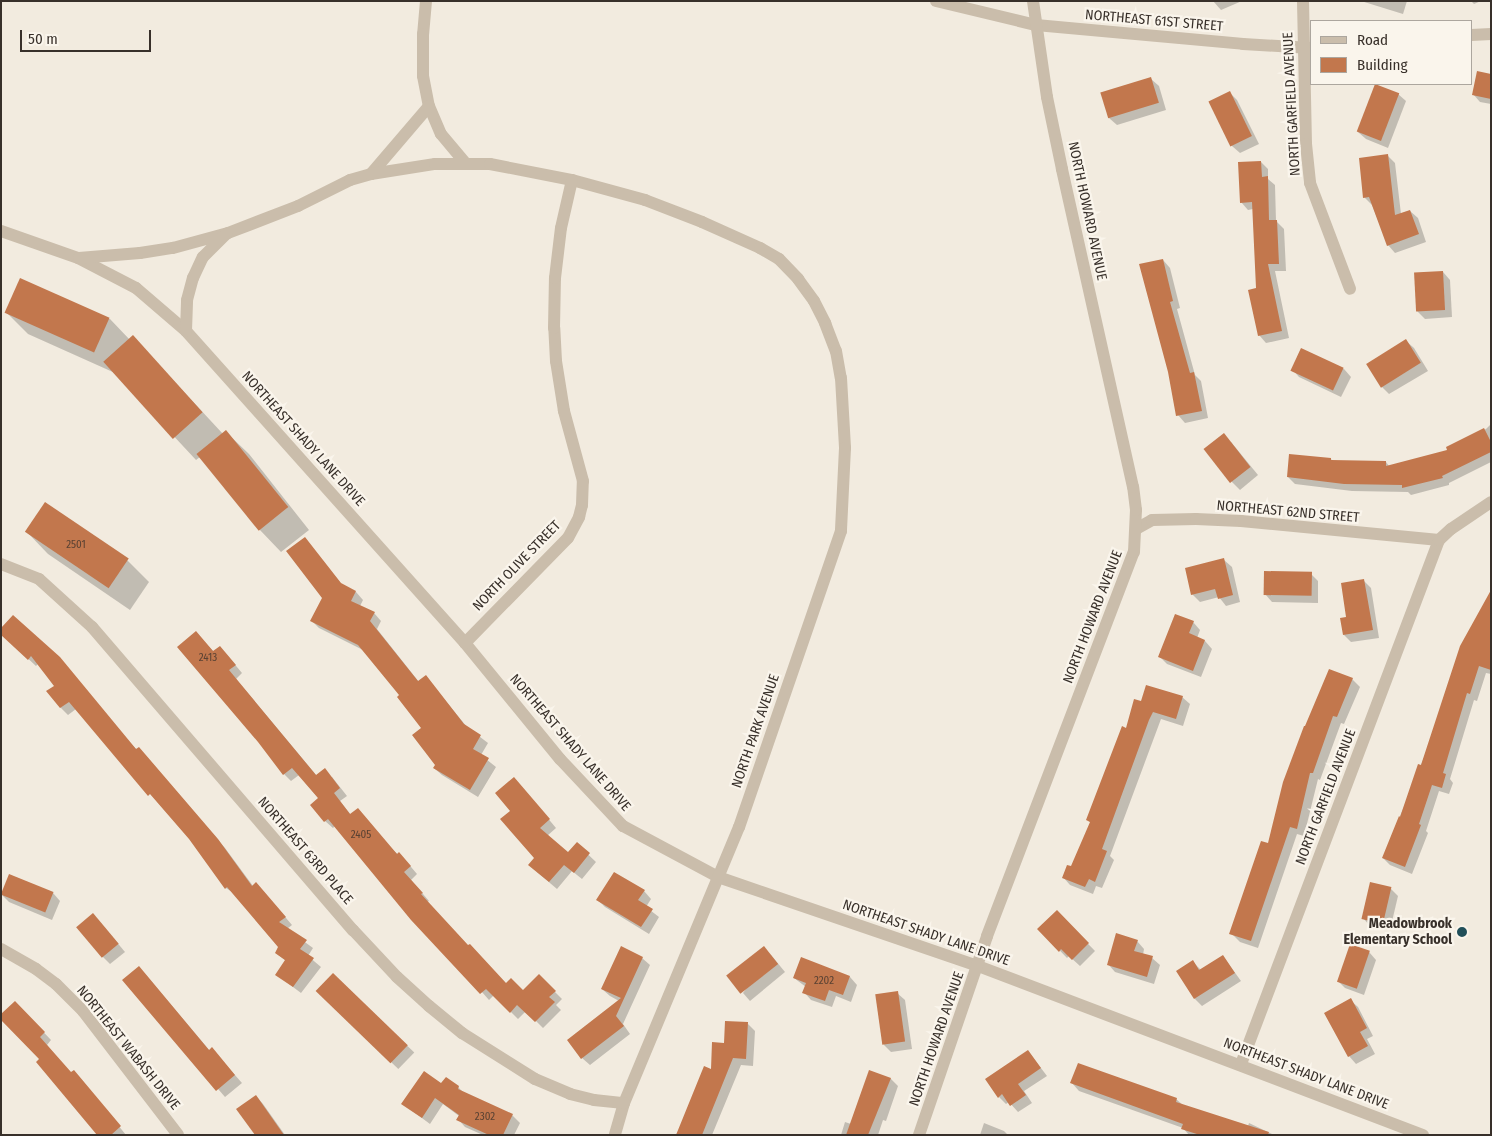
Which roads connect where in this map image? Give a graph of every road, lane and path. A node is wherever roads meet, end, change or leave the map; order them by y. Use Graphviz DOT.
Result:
graph roads {
  1 [pos="426,1"];
  2 [pos="936,1"];
  3 [pos="1033,1"];
  4 [pos="1303,1"];
  5 [pos="1036,25"];
  6 [pos="1491,34"];
  7 [pos="1472,35"];
  8 [pos="1307,48"];
  9 [pos="430,106"];
  10 [pos="465,163"];
  11 [pos="371,174"];
  12 [pos="572,180"];
  13 [pos="1,231"];
  14 [pos="228,232"];
  15 [pos="78,258"];
  16 [pos="1350,289"];
  17 [pos="186,331"];
  18 [pos="1491,502"];
  19 [pos="1136,529"];
  20 [pos="1439,540"];
  21 [pos="1,564"];
  22 [pos="465,643"];
  23 [pos="718,877"];
  24 [pos="1,949"];
  25 [pos="978,966"];
  26 [pos="1241,1064"];
  27 [pos="624,1103"];
  28 [pos="178,1135"];
  29 [pos="615,1135"];
  30 [pos="919,1135"];
  31 [pos="1423,1135"];
  1 -- 9 [label="street"];
  2 -- 5 [label="street, NORTHEAST 61ST STREET"];
  3 -- 5 [label="street, NORTH HOWARD AVENUE"];
  4 -- 8 [label="street, NORTH GARFIELD AVENUE"];
  5 -- 8 [label="street, NORTHEAST 61ST STREET"];
  5 -- 19 [label="street, NORTH HOWARD AVENUE"];
  6 -- 7 [label="street"];
  8 -- 16 [label="street, NORTH GARFIELD AVENUE"];
  9 -- 10 [label="street"];
  9 -- 11 [label="street"];
  10 -- 11 [label="street, NORTH PARK AVENUE"];
  10 -- 12 [label="street, NORTH PARK AVENUE"];
  11 -- 14 [label="street, NORTH PARK AVENUE"];
  12 -- 22 [label="street, NORTH OLIVE STREET"];
  12 -- 23 [label="street, NORTH PARK AVENUE"];
  13 -- 15 [label="street, NORTHEAST SHADY LANE DRIVE"];
  14 -- 15 [label="street, NORTH PARK AVENUE"];
  14 -- 17 [label="street"];
  15 -- 17 [label="street, NORTHEAST SHADY LANE DRIVE"];
  17 -- 22 [label="street, NORTHEAST SHADY LANE DRIVE"];
  18 -- 20 [label="street"];
  19 -- 20 [label="street, NORTHEAST 62ND STREET"];
  19 -- 25 [label="street, NORTH HOWARD AVENUE"];
  20 -- 26 [label="street, NORTH GARFIELD AVENUE"];
  21 -- 27 [label="street, NORTHEAST 63RD PLACE"];
  22 -- 23 [label="street, NORTHEAST SHADY LANE DRIVE"];
  23 -- 25 [label="street, NORTHEAST SHADY LANE DRIVE"];
  23 -- 27 [label="street, NORTH PARK AVENUE"];
  24 -- 28 [label="street, NORTHEAST WABASH DRIVE"];
  25 -- 26 [label="street, NORTHEAST SHADY LANE DRIVE"];
  25 -- 30 [label="street, NORTH HOWARD AVENUE"];
  26 -- 31 [label="street, NORTHEAST SHADY LANE DRIVE"];
  27 -- 29 [label="street, NORTH PARK AVENUE"];
}
